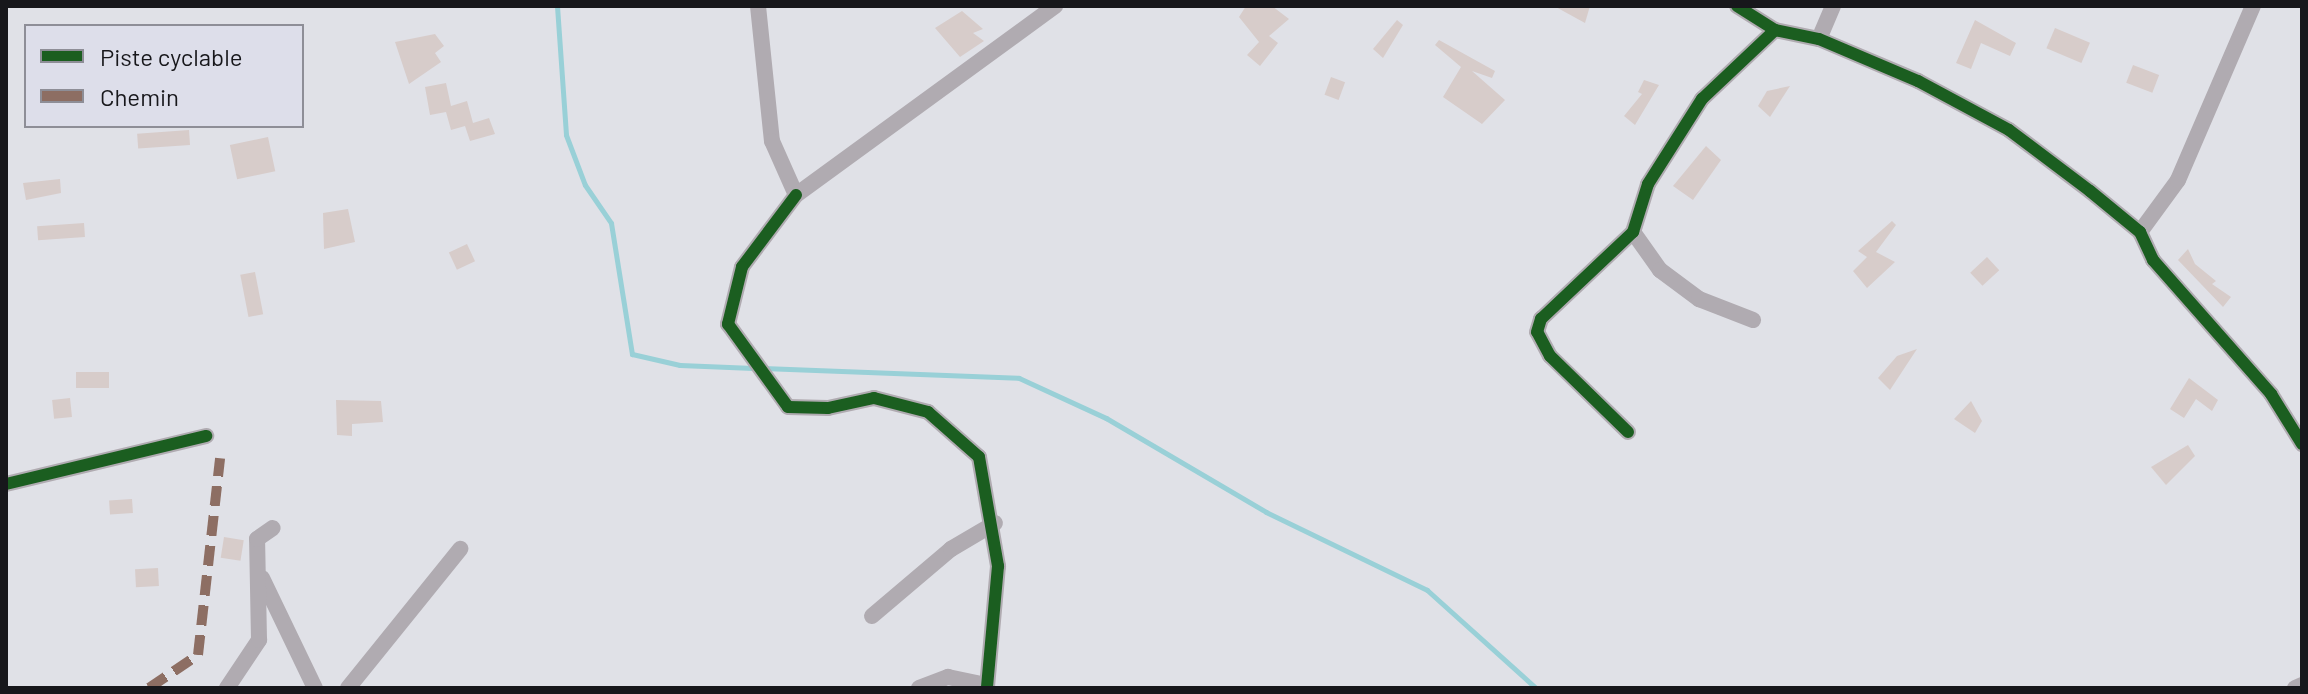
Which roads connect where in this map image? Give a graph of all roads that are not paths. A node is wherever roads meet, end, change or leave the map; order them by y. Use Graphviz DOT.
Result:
graph roads {
  1 [pos="758,6"];
  2 [pos="1055,6"];
  3 [pos="1737,6"];
  4 [pos="1833,6"];
  5 [pos="2253,6"];
  6 [pos="1775,30"];
  7 [pos="1819,39"];
  8 [pos="796,195"];
  9 [pos="1633,232"];
  10 [pos="2140,232"];
  11 [pos="1753,320"];
  12 [pos="1628,432"];
  13 [pos="206,436"];
  14 [pos="2302,444"];
  15 [pos="6,484"];
  16 [pos="995,523"];
  17 [pos="273,528"];
  18 [pos="460,549"];
  19 [pos="260,574"];
  20 [pos="872,616"];
  21 [pos="2302,685"];
  22 [pos="986,686"];
  23 [pos="227,688"];
  24 [pos="315,688"];
  25 [pos="348,688"];
  26 [pos="919,688"];
  27 [pos="2295,688"];
  1 -- 8 [label="street"];
  2 -- 8 [label="street"];
  3 -- 6 [label="street"];
  4 -- 7 [label="street"];
  5 -- 10 [label="street"];
  6 -- 7 [label="street"];
  6 -- 9 [label="street"];
  7 -- 10 [label="street"];
  8 -- 16 [label="street"];
  9 -- 11 [label="street"];
  9 -- 12 [label="street"];
  10 -- 14 [label="street"];
  13 -- 15 [label="street"];
  16 -- 20 [label="street"];
  16 -- 22 [label="street"];
  17 -- 19 [label="street"];
  18 -- 25 [label="street"];
  19 -- 23 [label="street"];
  19 -- 24 [label="street"];
  21 -- 27 [label="street"];
  22 -- 26 [label="street"];
}
